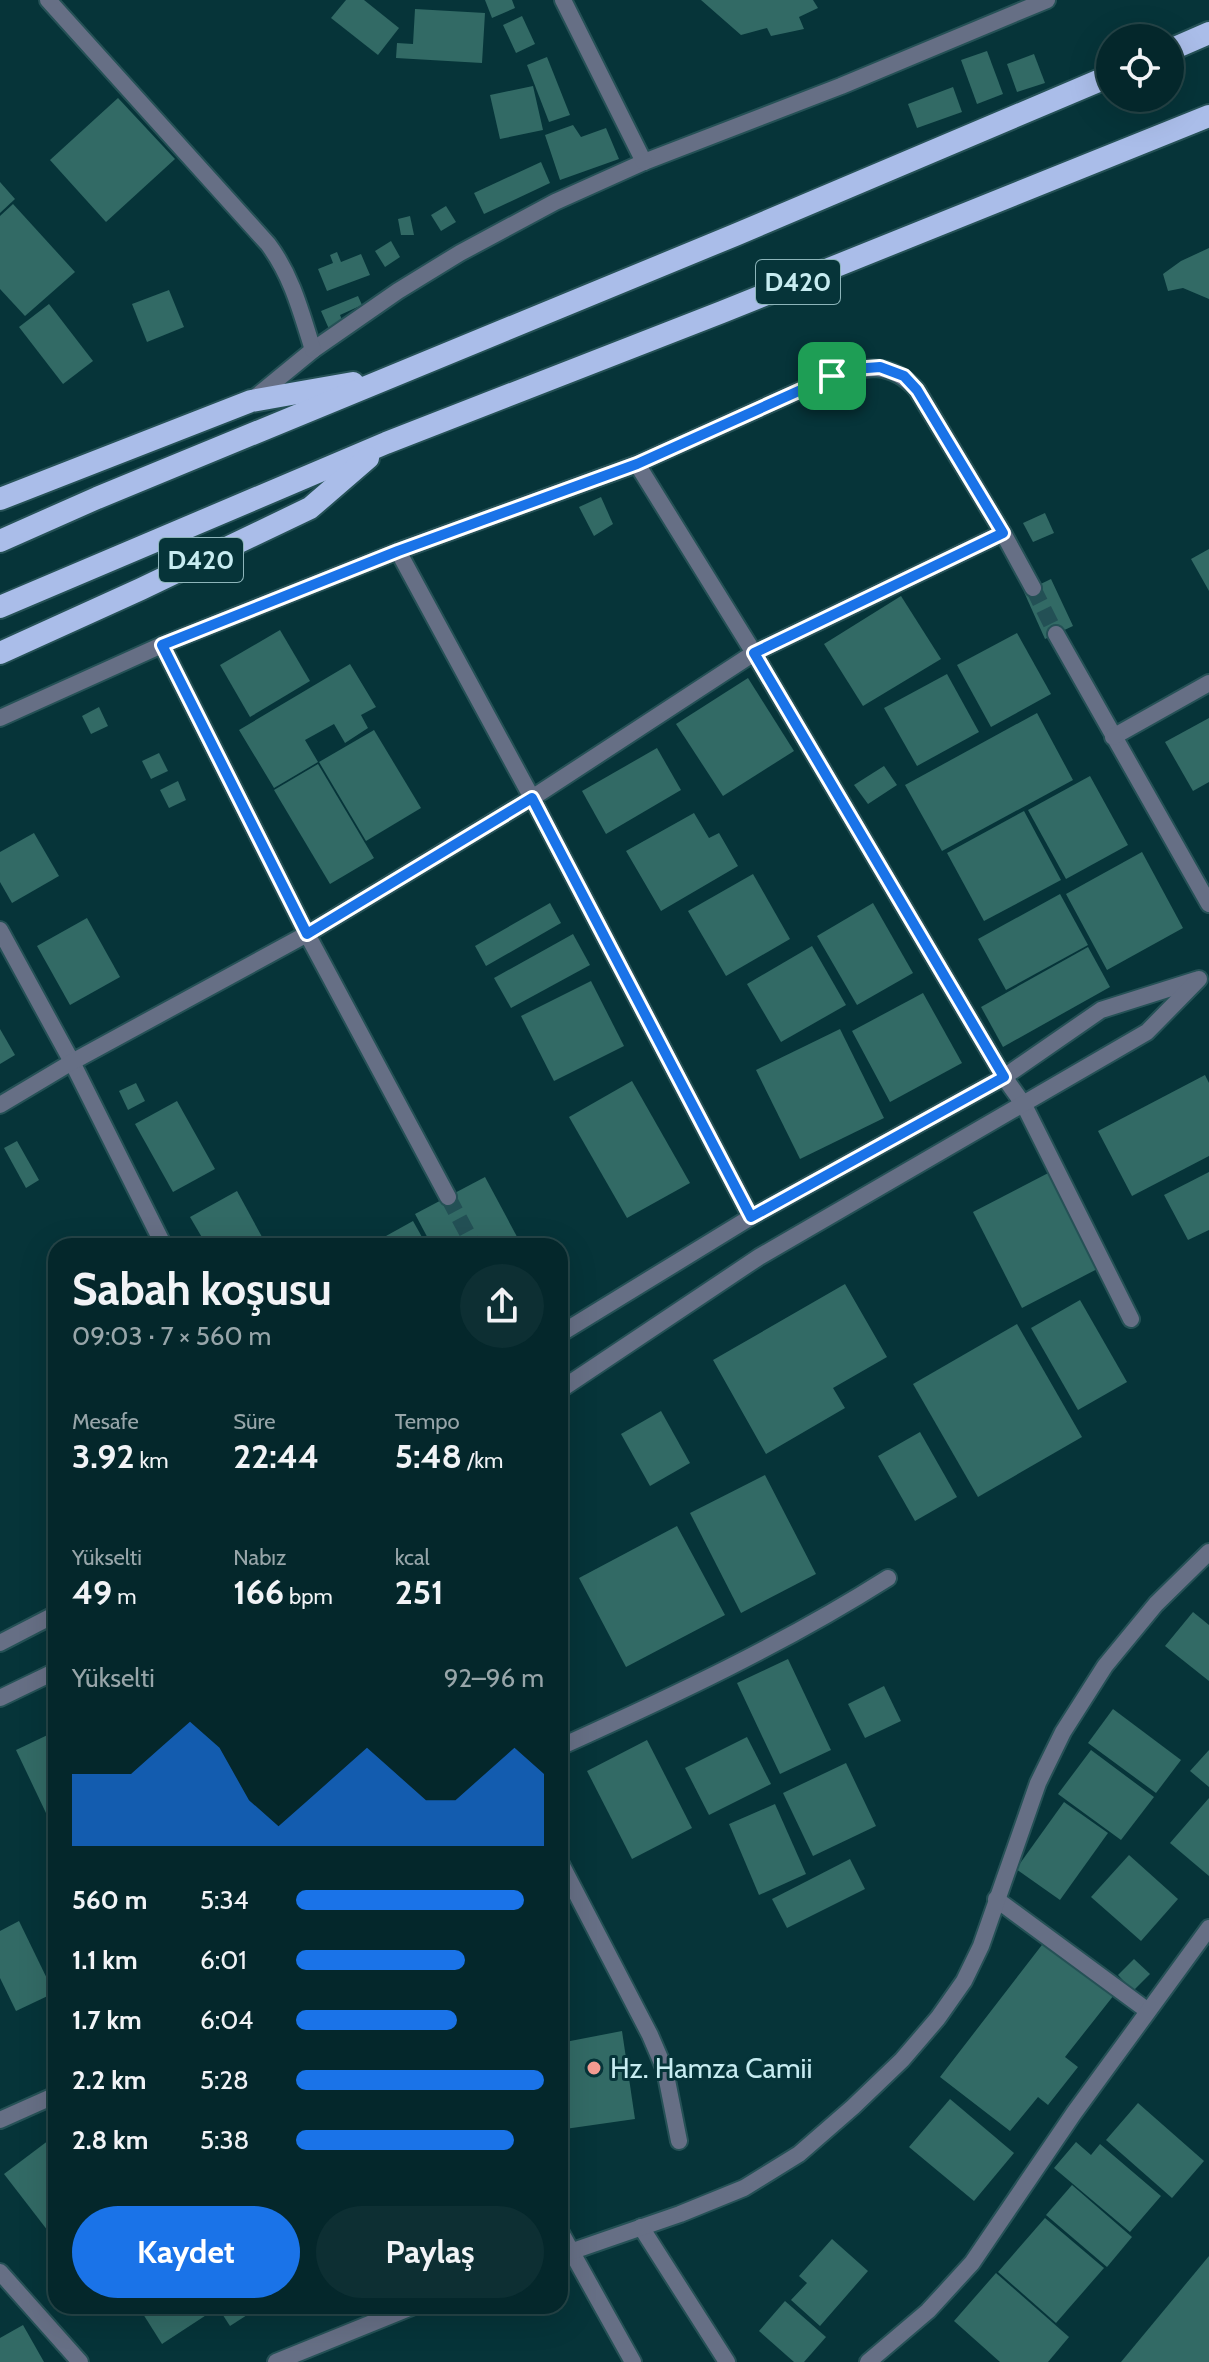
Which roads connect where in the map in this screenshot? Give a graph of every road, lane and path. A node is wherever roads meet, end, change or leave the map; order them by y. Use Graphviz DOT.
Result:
graph roads {
  1 [pos="48,0"];
  2 [pos="563,0"];
  3 [pos="1047,0"];
  4 [pos="1209,33"];
  5 [pos="1184,44"];
  6 [pos="1096,82"];
  7 [pos="1209,116"];
  8 [pos="644,162"];
  9 [pos="313,350"];
  10 [pos="393,376"];
  11 [pos="251,401"];
  12 [pos="386,443"];
  13 [pos="637,464"];
  14 [pos="0,499"];
  15 [pos="1003,533"];
  16 [pos="0,541"];
  17 [pos="398,551"];
  18 [pos="1033,588"];
  19 [pos="0,607"];
  20 [pos="1056,634"];
  21 [pos="162,645"];
  22 [pos="0,653"];
  23 [pos="754,653"];
  24 [pos="1209,683"];
  25 [pos="0,718"];
  26 [pos="1113,737"];
  27 [pos="532,798"];
  28 [pos="1209,904"];
  29 [pos="0,930"];
  30 [pos="307,934"];
  31 [pos="1204,977"];
  32 [pos="72,1062"];
  33 [pos="1004,1077"];
  34 [pos="0,1105"];
  35 [pos="1024,1105"];
  36 [pos="448,1197"];
  37 [pos="751,1217"];
  38 [pos="160,1238"];
  39 [pos="1131,1319"];
  40 [pos="568,1329"];
  41 [pos="568,1385"];
  42 [pos="1209,1552"];
  43 [pos="888,1578"];
  44 [pos="48,1618"];
  45 [pos="0,1643"];
  46 [pos="48,1675"];
  47 [pos="0,1698"];
  48 [pos="568,1743"];
  49 [pos="568,1877"];
  50 [pos="996,1899"];
  51 [pos="1209,1928"];
  52 [pos="1148,2011"];
  53 [pos="48,2099"];
  54 [pos="0,2120"];
  55 [pos="679,2141"];
  56 [pos="641,2227"];
  57 [pos="568,2243"];
  58 [pos="568,2251"];
  59 [pos="4,2282"];
  60 [pos="394,2314"];
  61 [pos="80,2362"];
  62 [pos="276,2362"];
  63 [pos="633,2362"];
  64 [pos="727,2362"];
  65 [pos="868,2362"];
  1 -- 9 [label="street"];
  2 -- 8 [label="street"];
  3 -- 8 [label="street"];
  4 -- 5 [label="highway"];
  6 -- 10 [label="highway, D420"];
  7 -- 12 [label="highway, D420"];
  8 -- 9 [label="street"];
  9 -- 11 [label="street"];
  10 -- 11 [label="highway, D420"];
  10 -- 16 [label="highway"];
  11 -- 14 [label="highway, D420"];
  12 -- 19 [label="highway"];
  12 -- 22 [label="highway, D420"];
  13 -- 15 [label="street"];
  13 -- 17 [label="street"];
  13 -- 23 [label="street"];
  15 -- 18 [label="street"];
  15 -- 23 [label="street"];
  17 -- 21 [label="street"];
  17 -- 27 [label="street"];
  20 -- 26 [label="street"];
  21 -- 25 [label="street"];
  21 -- 30 [label="street"];
  23 -- 27 [label="street"];
  23 -- 33 [label="street"];
  24 -- 26 [label="street"];
  26 -- 28 [label="street"];
  27 -- 30 [label="street"];
  27 -- 37 [label="street"];
  29 -- 32 [label="street"];
  30 -- 32 [label="street"];
  30 -- 36 [label="street"];
  31 -- 33 [label="street"];
  31 -- 35 [label="street"];
  32 -- 34 [label="street"];
  32 -- 38 [label="street"];
  33 -- 35 [label="street"];
  33 -- 37 [label="street"];
  35 -- 39 [label="street"];
  35 -- 41 [label="street"];
  37 -- 40 [label="street"];
  42 -- 50 [label="street"];
  43 -- 48 [label="street"];
  44 -- 45 [label="street"];
  46 -- 47 [label="street"];
  49 -- 55 [label="street"];
  50 -- 52 [label="street"];
  50 -- 56 [label="street"];
  51 -- 52 [label="street"];
  52 -- 65 [label="street"];
  53 -- 54 [label="street"];
  56 -- 57 [label="street"];
  56 -- 64 [label="street"];
  58 -- 63 [label="street"];
  59 -- 61 [label="street"];
  60 -- 62 [label="street"];
}
